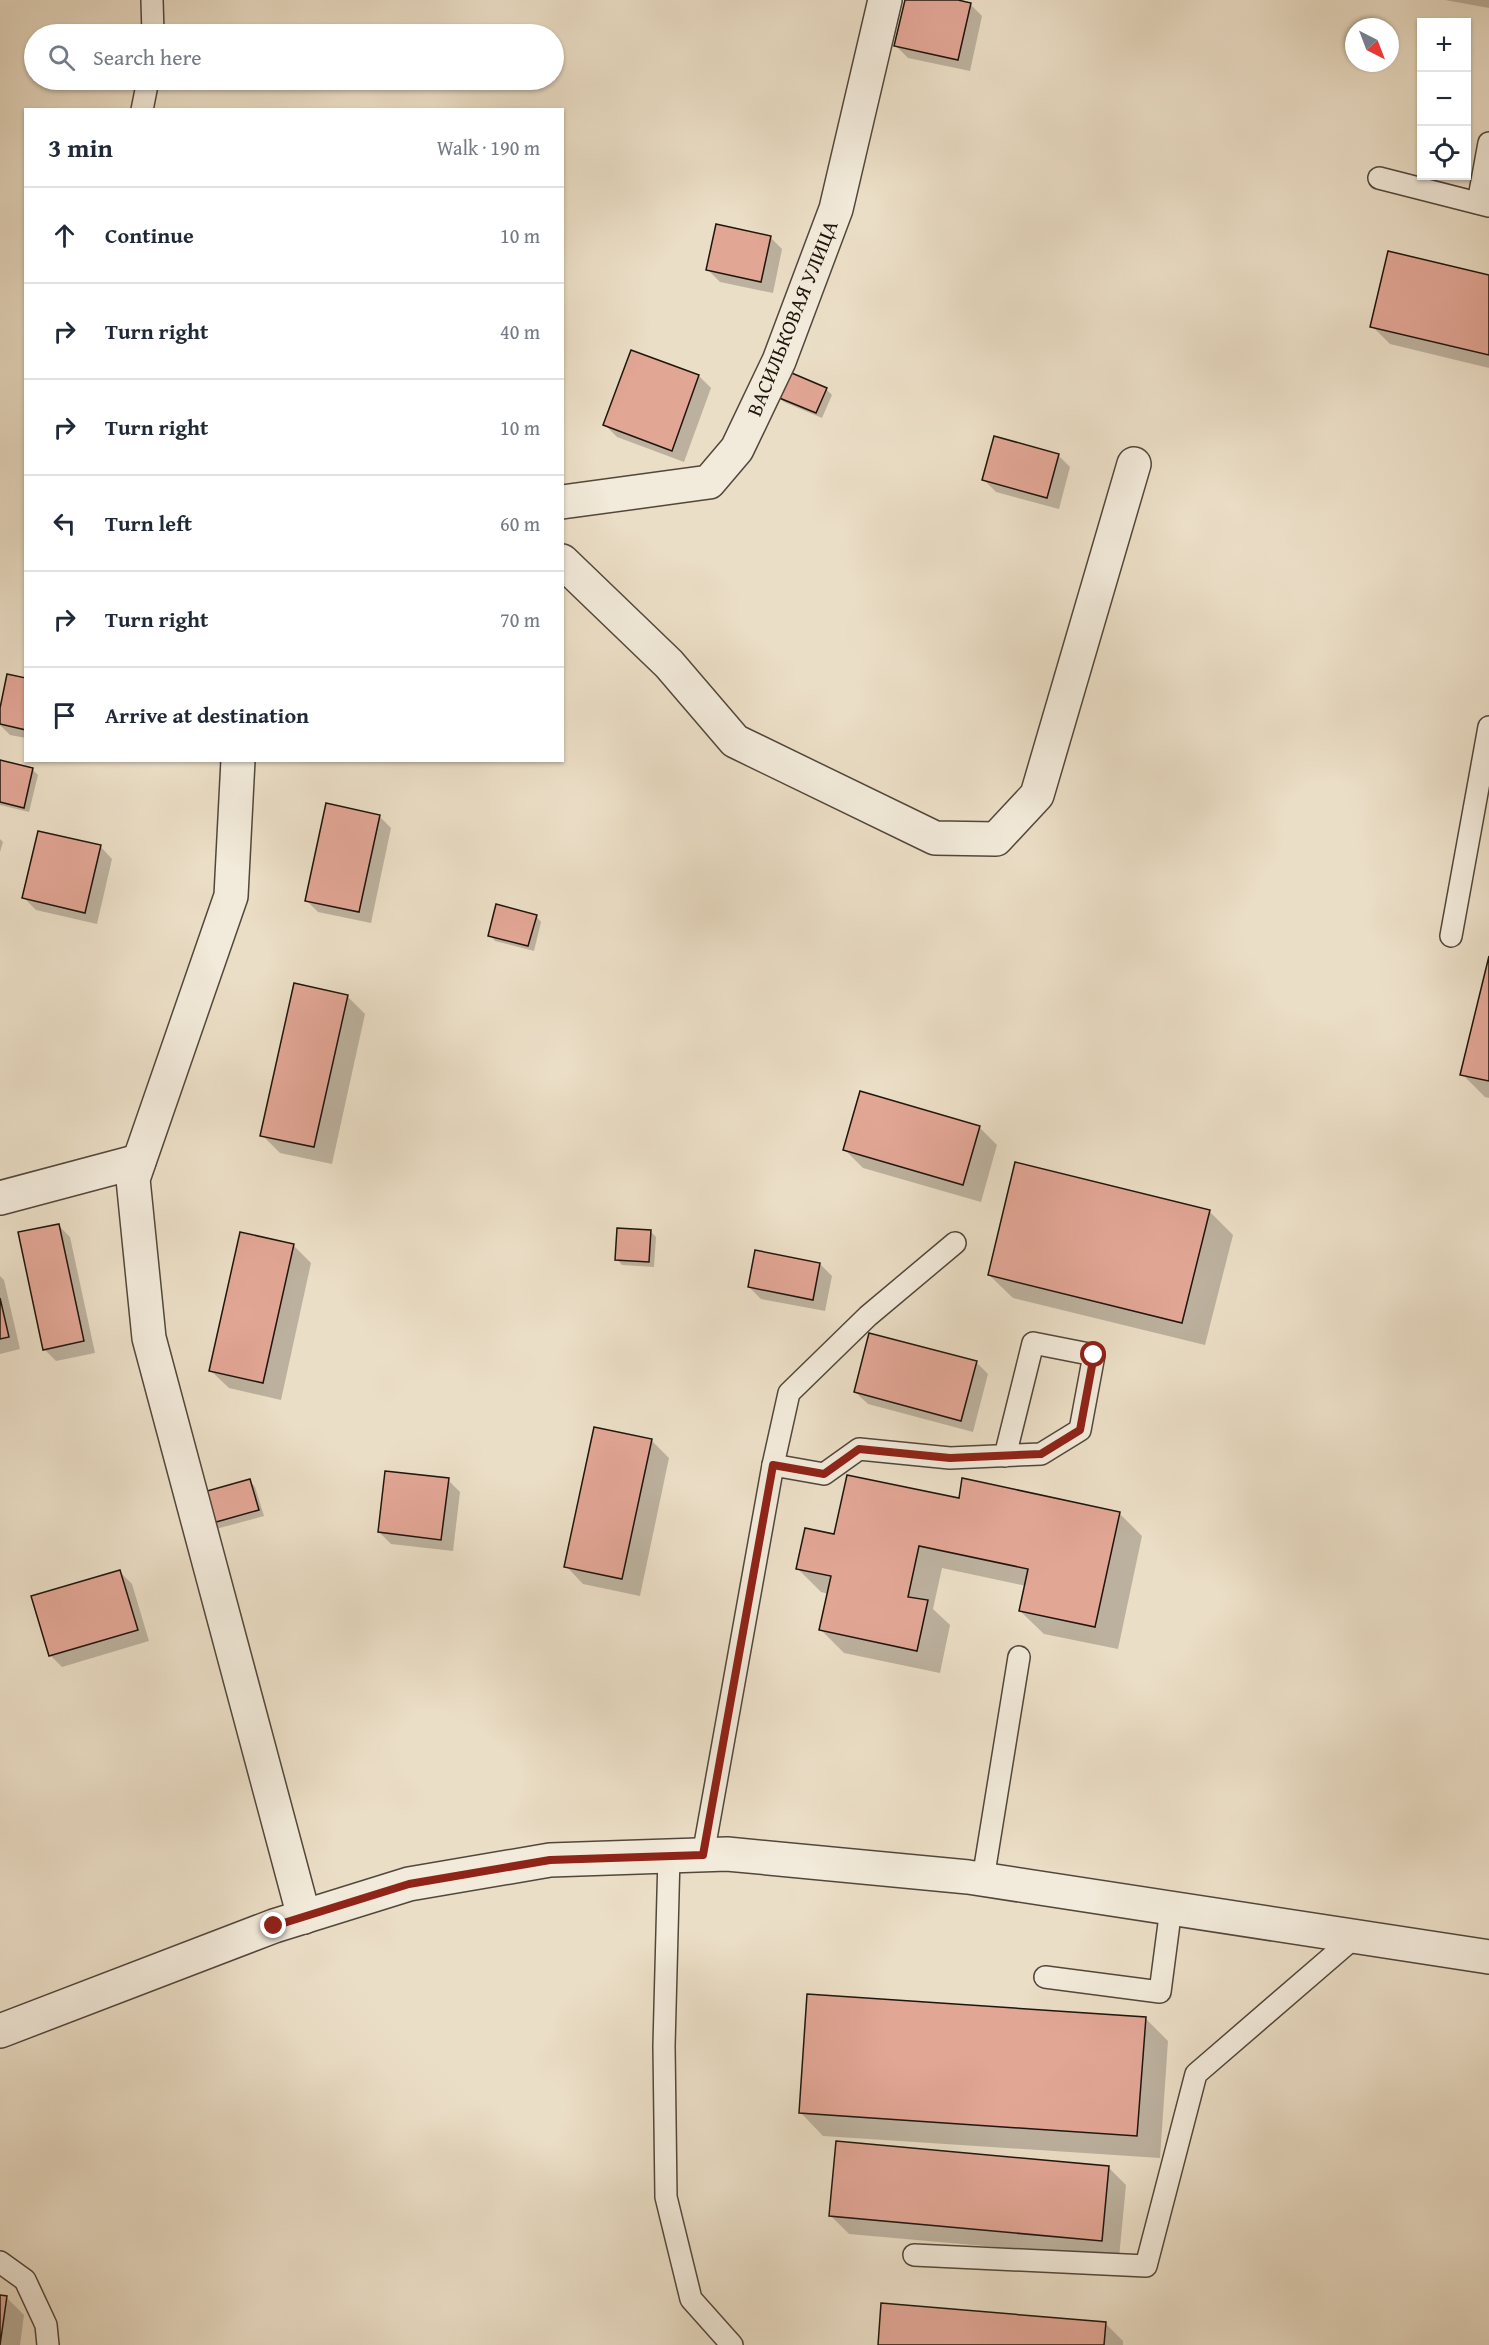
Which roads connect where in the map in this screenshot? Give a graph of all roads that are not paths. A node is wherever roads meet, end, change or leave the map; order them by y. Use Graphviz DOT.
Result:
graph roads {
  1 [pos="152,0"];
  2 [pos="885,0"];
  3 [pos="153,24"];
  4 [pos="146,90"];
  5 [pos="142,108"];
  6 [pos="1489,143"];
  7 [pos="1379,178"];
  8 [pos="1484,204"];
  9 [pos="1134,464"];
  10 [pos="564,502"];
  11 [pos="564,563"];
  12 [pos="1489,727"];
  13 [pos="238,762"];
  14 [pos="1451,936"];
  15 [pos="139,1161"];
  16 [pos="0,1197"];
  17 [pos="955,1243"];
  18 [pos="1005,1456"];
  19 [pos="773,1465"];
  20 [pos="1019,1657"];
  21 [pos="703,1855"];
  22 [pos="669,1856"];
  23 [pos="983,1879"];
  24 [pos="1171,1908"];
  25 [pos="304,1917"];
  26 [pos="1356,1936"];
  27 [pos="1489,1957"];
  28 [pos="1046,1977"];
  29 [pos="0,2031"];
  30 [pos="914,2255"];
  31 [pos="0,2262"];
  32 [pos="48,2345"];
  33 [pos="732,2345"];
  1 -- 3 [label="lane"];
  2 -- 10 [label="street, ВАСИЛЬКОВАЯ УЛИЦА"];
  4 -- 5 [label="lane"];
  6 -- 8 [label="lane"];
  7 -- 8 [label="lane"];
  9 -- 11 [label="street"];
  12 -- 14 [label="lane"];
  13 -- 15 [label="street"];
  15 -- 16 [label="street"];
  15 -- 25 [label="street"];
  17 -- 19 [label="lane"];
  18 -- 18 [label="lane"];
  18 -- 19 [label="lane"];
  19 -- 21 [label="lane"];
  20 -- 23 [label="lane"];
  21 -- 22 [label="street"];
  21 -- 23 [label="street"];
  22 -- 25 [label="street"];
  22 -- 33 [label="lane"];
  23 -- 24 [label="street"];
  24 -- 26 [label="street"];
  24 -- 28 [label="lane"];
  25 -- 29 [label="street"];
  26 -- 27 [label="street"];
  26 -- 30 [label="lane"];
  31 -- 32 [label="lane"];
}
